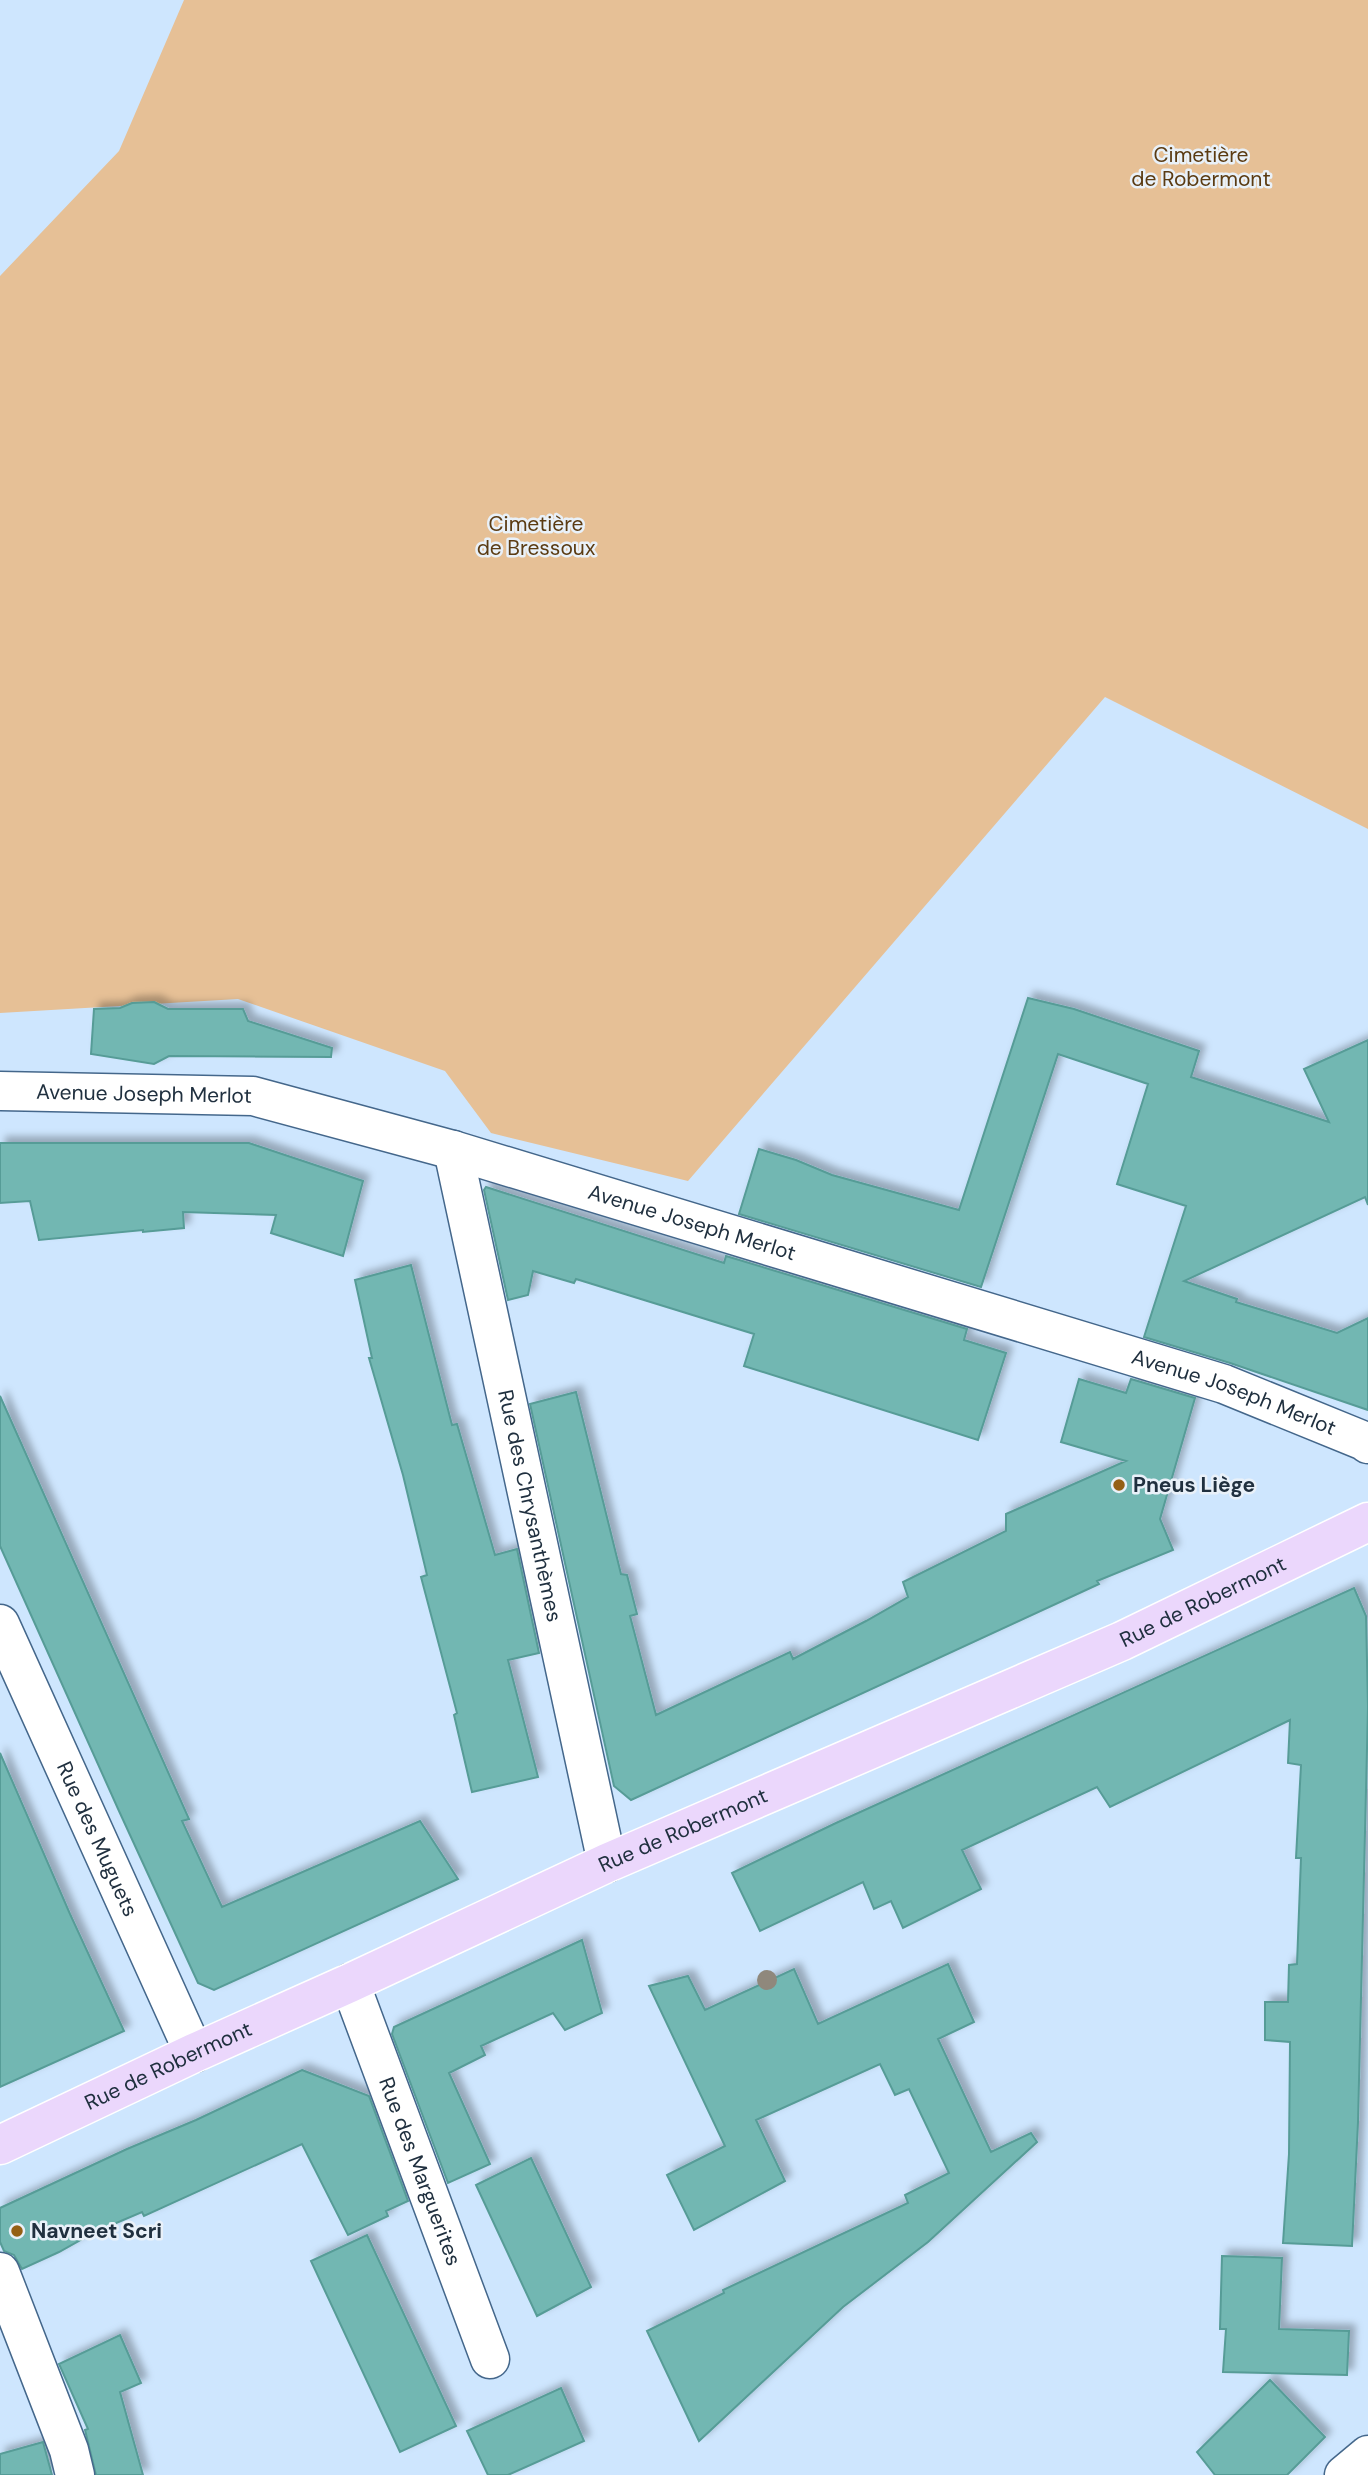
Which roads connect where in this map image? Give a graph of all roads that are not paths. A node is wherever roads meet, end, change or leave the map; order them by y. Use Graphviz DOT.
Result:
graph roads {
  1 [pos="0,1091"];
  2 [pos="453,1150"];
  3 [pos="1368,1444"];
  4 [pos="1368,1522"];
  5 [pos="0,1624"];
  6 [pos="607,1863"];
  7 [pos="350,1983"];
  8 [pos="194,2053"];
  9 [pos="0,2145"];
  10 [pos="0,2272"];
  11 [pos="490,2359"];
  12 [pos="1368,2455"];
  13 [pos="75,2475"];
  14 [pos="1345,2475"];
  1 -- 2 [label="street, Avenue Joseph Merlot"];
  2 -- 3 [label="street, Avenue Joseph Merlot"];
  2 -- 6 [label="street, Rue des Chrysanthèmes"];
  4 -- 6 [label="main road, Rue de Robermont"];
  5 -- 8 [label="street, Rue des Muguets"];
  6 -- 7 [label="main road, Rue de Robermont"];
  7 -- 8 [label="main road, Rue de Robermont"];
  7 -- 11 [label="street, Rue des Marguerites"];
  8 -- 9 [label="main road, Rue de Robermont"];
  10 -- 13 [label="street"];
  12 -- 14 [label="street"];
}
